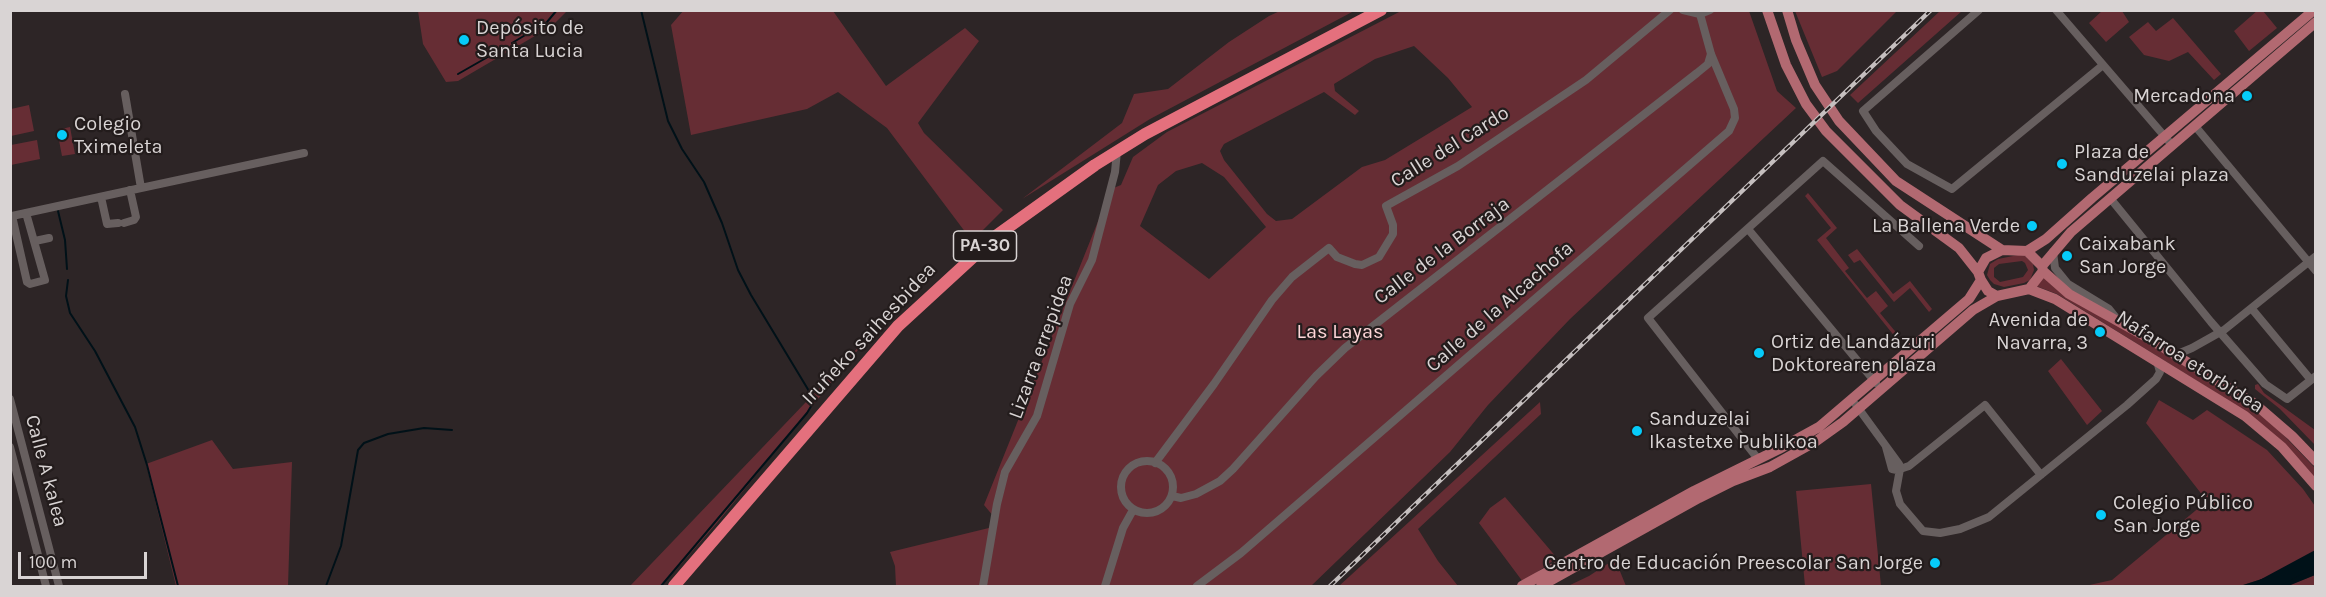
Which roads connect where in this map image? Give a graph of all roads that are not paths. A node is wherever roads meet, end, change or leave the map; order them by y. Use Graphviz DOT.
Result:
graph roads {
  1 [pos="1381,10"];
  2 [pos="1670,10"];
  3 [pos="1683,10"];
  4 [pos="1710,10"];
  5 [pos="1767,10"];
  6 [pos="1787,10"];
  7 [pos="1979,10"];
  8 [pos="2056,10"];
  9 [pos="2314,10"];
  10 [pos="1700,15"];
  11 [pos="2314,28"];
  12 [pos="1711,54"];
  13 [pos="2103,65"];
  14 [pos="125,94"];
  15 [pos="2195,126"];
  16 [pos="2169,141"];
  17 [pos="1117,151"];
  18 [pos="304,153"];
  19 [pos="141,188"];
  20 [pos="130,190"];
  21 [pos="101,196"];
  22 [pos="2110,198"];
  23 [pos="26,213"];
  24 [pos="11,216"];
  25 [pos="1748,229"];
  26 [pos="49,238"];
  27 [pos="35,241"];
  28 [pos="1919,246"];
  29 [pos="2002,250"];
  30 [pos="2026,251"];
  31 [pos="2053,251"];
  32 [pos="2312,259"];
  33 [pos="2042,268"];
  34 [pos="2316,271"];
  35 [pos="1979,276"];
  36 [pos="2029,290"];
  37 [pos="1997,296"];
  38 [pos="2252,309"];
  39 [pos="2120,321"];
  40 [pos="2220,333"];
  41 [pos="2175,355"];
  42 [pos="2157,360"];
  43 [pos="2313,378"];
  44 [pos="1877,384"];
  45 [pos="10,399"];
  46 [pos="1855,404"];
  47 [pos="10,447"];
  48 [pos="1758,459"];
  49 [pos="2316,461"];
  50 [pos="1155,463"];
  51 [pos="1900,469"];
  52 [pos="2041,475"];
  53 [pos="2316,486"];
  54 [pos="1172,496"];
  55 [pos="1134,510"];
  56 [pos="46,586"];
  57 [pos="59,586"];
  58 [pos="674,586"];
  59 [pos="983,586"];
  60 [pos="1105,586"];
  61 [pos="1197,586"];
  62 [pos="1522,586"];
  63 [pos="1541,586"];
  1 -- 17 [label="highway, Iruñeko saihesbidea / PA-30"];
  2 -- 50 [label="street, Calle del Cardo"];
  3 -- 10 [label="street"];
  4 -- 10 [label="street"];
  5 -- 35 [label="main road"];
  6 -- 29 [label="main road"];
  7 -- 13 [label="street"];
  8 -- 13 [label="street"];
  9 -- 16 [label="main road"];
  10 -- 12 [label="street, Calle de la Alcachofa"];
  11 -- 15 [label="main road"];
  12 -- 54 [label="street, Calle de la Borraja"];
  12 -- 61 [label="street, Calle de la Alcachofa"];
  13 -- 16 [label="street"];
  14 -- 19 [label="street"];
  15 -- 16 [label="main road"];
  15 -- 32 [label="street"];
  16 -- 22 [label="main road"];
  16 -- 30 [label="main road"];
  17 -- 58 [label="highway, Iruñeko saihesbidea / PA-30"];
  17 -- 59 [label="street, Lizarra errepidea"];
  18 -- 19 [label="street"];
  19 -- 20 [label="street"];
  20 -- 21 [label="street"];
  20 -- 21 [label="street"];
  21 -- 23 [label="street"];
  22 -- 31 [label="main road"];
  22 -- 40 [label="street"];
  23 -- 24 [label="street"];
  23 -- 27 [label="street"];
  24 -- 27 [label="street"];
  25 -- 28 [label="street"];
  25 -- 44 [label="street"];
  25 -- 48 [label="street"];
  26 -- 27 [label="street"];
  29 -- 30 [label="main road"];
  29 -- 35 [label="main road"];
  30 -- 33 [label="main road"];
  31 -- 33 [label="main road"];
  31 -- 39 [label="street, Nafarroa etorbidea"];
  32 -- 34 [label="street"];
  32 -- 38 [label="street"];
  33 -- 36 [label="main road"];
  33 -- 39 [label="main road, Nafarroa etorbidea"];
  35 -- 37 [label="main road"];
  35 -- 44 [label="main road"];
  36 -- 37 [label="main road"];
  36 -- 42 [label="main road, Nafarroa etorbidea"];
  37 -- 44 [label="main road"];
  38 -- 40 [label="street"];
  38 -- 43 [label="street"];
  39 -- 41 [label="main road, Nafarroa etorbidea"];
  40 -- 41 [label="street"];
  40 -- 43 [label="street"];
  41 -- 49 [label="main road, Nafarroa etorbidea"];
  42 -- 52 [label="street"];
  42 -- 53 [label="main road, Nafarroa etorbidea"];
  44 -- 46 [label="main road"];
  45 -- 57 [label="street, Calle A kalea"];
  46 -- 48 [label="main road"];
  46 -- 51 [label="street"];
  46 -- 63 [label="main road"];
  47 -- 56 [label="street, Calle A kalea"];
  48 -- 62 [label="main road"];
  50 -- 54 [label="street"];
  50 -- 55 [label="street"];
  51 -- 52 [label="street"];
  51 -- 52 [label="street"];
  54 -- 55 [label="street"];
  55 -- 60 [label="street"];
}
